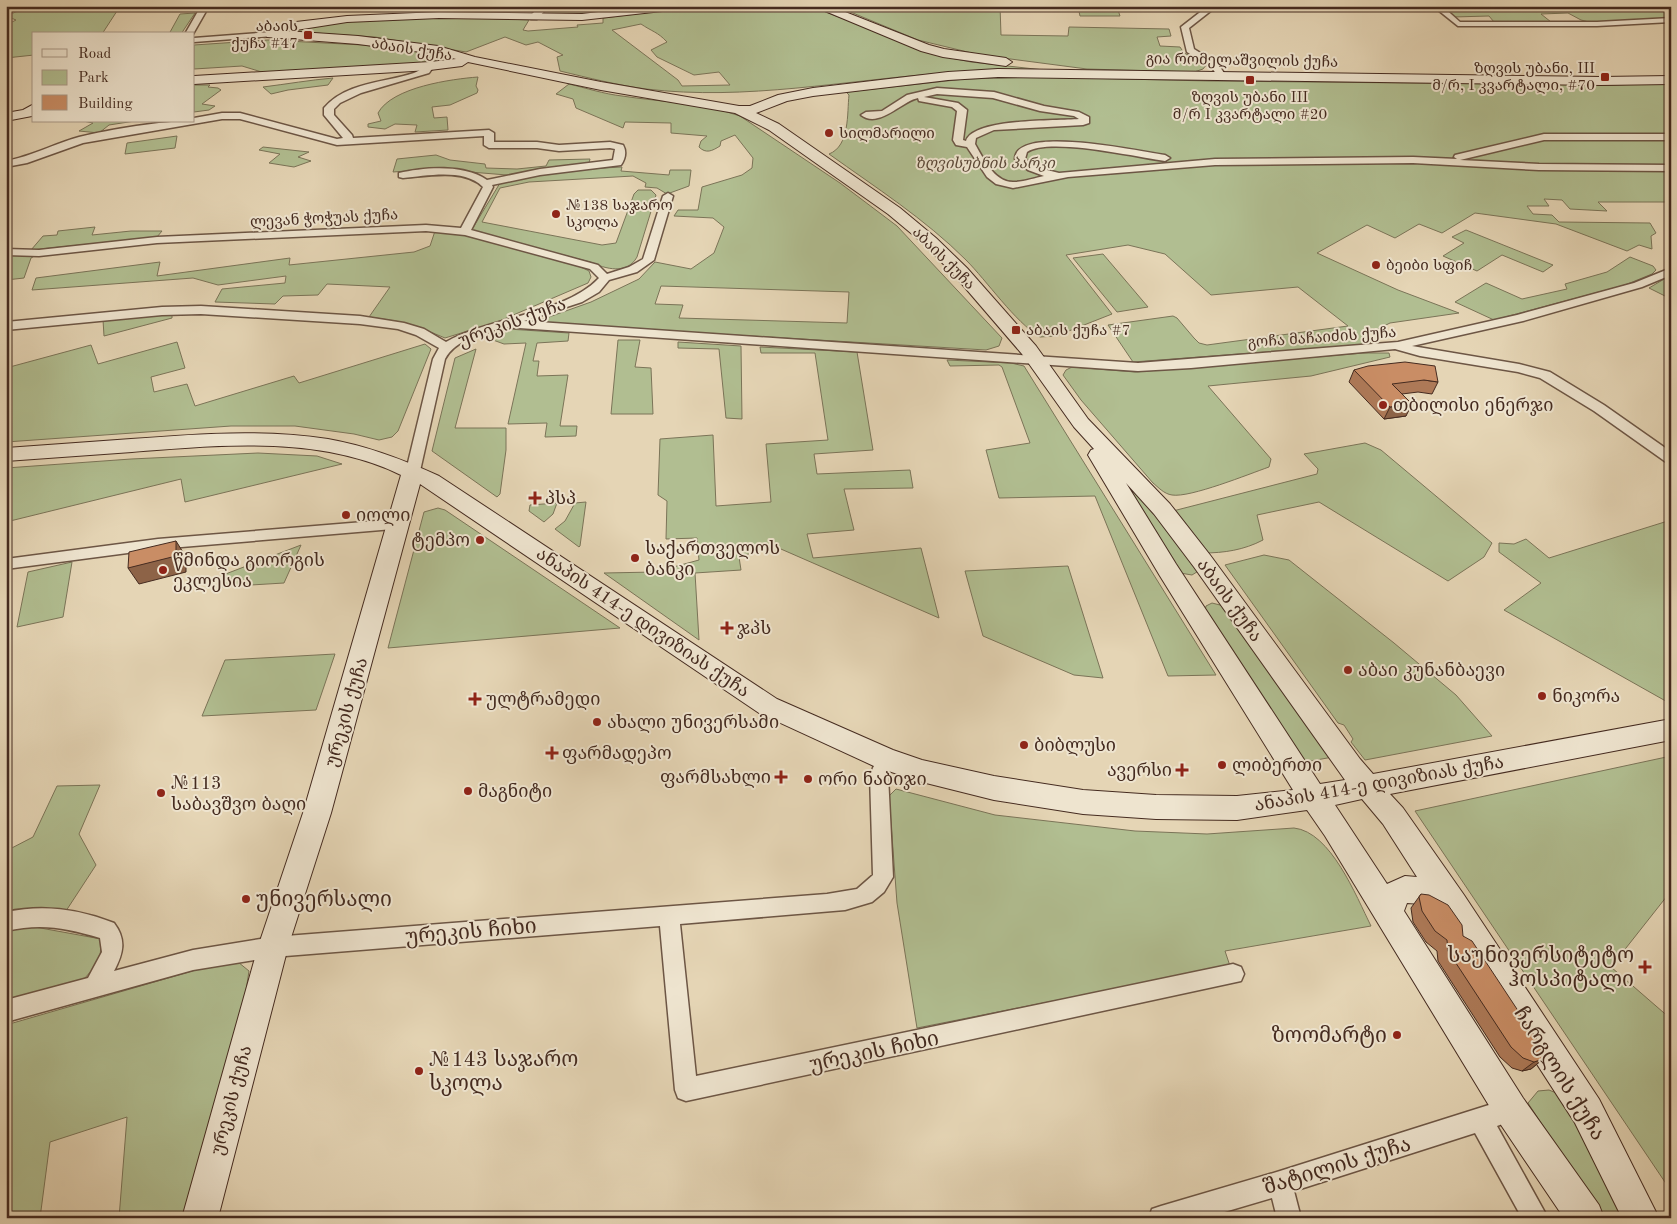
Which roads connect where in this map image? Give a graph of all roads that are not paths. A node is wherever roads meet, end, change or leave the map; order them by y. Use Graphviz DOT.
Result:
graph roads {
  1 [pos="205,6"];
  2 [pos="545,6"];
  3 [pos="680,6"];
  4 [pos="819,6"];
  5 [pos="1213,6"];
  6 [pos="1437,6"];
  7 [pos="534,17"];
  8 [pos="1671,20"];
  9 [pos="1458,24"];
  10 [pos="191,32"];
  11 [pos="271,34"];
  12 [pos="195,40"];
  13 [pos="473,60"];
  14 [pos="430,66"];
  15 [pos="1083,74"];
  16 [pos="1222,76"];
  17 [pos="195,80"];
  18 [pos="1671,80"];
  19 [pos="814,92"];
  20 [pos="657,95"];
  21 [pos="745,96"];
  22 [pos="910,97"];
  23 [pos="762,105"];
  24 [pos="32,109"];
  25 [pos="735,110"];
  26 [pos="866,115"];
  27 [pos="6,117"];
  28 [pos="195,121"];
  29 [pos="186,122"];
  30 [pos="774,127"];
  31 [pos="1671,137"];
  32 [pos="347,140"];
  33 [pos="970,144"];
  34 [pos="1437,161"];
  35 [pos="1215,162"];
  36 [pos="6,164"];
  37 [pos="1671,168"];
  38 [pos="1068,174"];
  39 [pos="403,175"];
  40 [pos="486,183"];
  41 [pos="668,196"];
  42 [pos="465,232"];
  43 [pos="6,252"];
  44 [pos="1671,271"];
  45 [pos="605,278"];
  46 [pos="508,324"];
  47 [pos="6,326"];
  48 [pos="1396,346"];
  49 [pos="446,347"];
  50 [pos="1037,362"];
  51 [pos="1081,423"];
  52 [pos="6,455"];
  53 [pos="1671,460"];
  54 [pos="413,471"];
  55 [pos="400,524"];
  56 [pos="6,564"];
  57 [pos="1203,564"];
  58 [pos="1168,570"];
  59 [pos="1234,606"];
  60 [pos="1197,616"];
  61 [pos="1671,729"];
  62 [pos="885,759"];
  63 [pos="1368,786"];
  64 [pos="1314,798"];
  65 [pos="1453,905"];
  66 [pos="1389,914"];
  67 [pos="669,915"];
  68 [pos="6,922"];
  69 [pos="273,947"];
  70 [pos="1233,974"];
  71 [pos="95,986"];
  72 [pos="6,1011"];
  73 [pos="1511,1110"];
  74 [pos="1481,1120"];
  75 [pos="1280,1183"];
  76 [pos="200,1218"];
  77 [pos="1162,1218"];
  78 [pos="1289,1218"];
  79 [pos="1536,1218"];
  80 [pos="1586,1218"];
  81 [pos="1641,1218"];
  1 -- 10 [label="street"];
  2 -- 7 [label="street"];
  3 -- 7 [label="street"];
  4 -- 15 [label="street"];
  5 -- 16 [label="street"];
  6 -- 9 [label="street"];
  7 -- 11 [label="street"];
  8 -- 9 [label="street"];
  11 -- 12 [label="street, აბაის ქუჩა"];
  11 -- 13 [label="street, აბაის ქუჩა"];
  13 -- 14 [label="street"];
  13 -- 20 [label="street, აბაის ქუჩა"];
  14 -- 17 [label="street"];
  14 -- 32 [label="street"];
  15 -- 16 [label="street, გია რომელაშვილის ქუჩა"];
  15 -- 19 [label="street, გია რომელაშვილის ქუჩა"];
  16 -- 18 [label="street, გია რომელაშვილის ქუჩა"];
  19 -- 21 [label="street, გია რომელაშვილის ქუჩა"];
  19 -- 23 [label="street, გია რომელაშვილის ქუჩა"];
  20 -- 21 [label="street, აბაის ქუჩა"];
  20 -- 25 [label="street, აბაის ქუჩა"];
  21 -- 23 [label="street"];
  21 -- 25 [label="street"];
  22 -- 26 [label="street"];
  22 -- 33 [label="street"];
  22 -- 33 [label="street"];
  23 -- 25 [label="street, გია რომელაშვილის ქუჩა"];
  23 -- 30 [label="street, აბაის ქუჩა"];
  24 -- 27 [label="street"];
  25 -- 30 [label="street, აბაის ქუჩა"];
  28 -- 32 [label="street"];
  29 -- 36 [label="street"];
  30 -- 50 [label="street, აბაის ქუჩა"];
  31 -- 34 [label="street"];
  32 -- 40 [label="street"];
  33 -- 38 [label="street"];
  34 -- 35 [label="street"];
  34 -- 37 [label="street"];
  35 -- 38 [label="street"];
  35 -- 38 [label="street"];
  39 -- 40 [label="street"];
  40 -- 42 [label="street"];
  41 -- 45 [label="street"];
  42 -- 43 [label="street, ლევან ჭოჭუას ქუჩა"];
  42 -- 45 [label="street, ლევან ჭოჭუას ქუჩა"];
  44 -- 48 [label="street"];
  45 -- 46 [label="street, ურეკის ქუჩა"];
  46 -- 49 [label="street, ურეკის ქუჩა"];
  46 -- 50 [label="street"];
  47 -- 49 [label="street"];
  48 -- 50 [label="street, გოჩა მაჩაიძის ქუჩა"];
  48 -- 53 [label="street, გოჩა მაჩაიძის ქუჩა"];
  49 -- 54 [label="street, ურეკის ქუჩა"];
  50 -- 51 [label="street, აბაის ქუჩა"];
  51 -- 57 [label="street, აბაის ქუჩა"];
  51 -- 58 [label="street, აბაის ქუჩა"];
  52 -- 54 [label="street, ანაპის 414-ე დივიზიას ქუჩა"];
  54 -- 55 [label="street, ურეკის ქუჩა"];
  54 -- 62 [label="street, ანაპის 414-ე დივიზიას ქუჩა"];
  55 -- 56 [label="street"];
  55 -- 69 [label="street, ურეკის ქუჩა"];
  57 -- 58 [label="street"];
  57 -- 59 [label="street, აბაის ქუჩა"];
  58 -- 60 [label="street, აბაის ქუჩა"];
  59 -- 60 [label="street"];
  59 -- 63 [label="street, აბაის ქუჩა"];
  60 -- 64 [label="street, აბაის ქუჩა"];
  61 -- 63 [label="street, ანაპის 414-ე დივიზიას ქუჩა"];
  62 -- 64 [label="street, ანაპის 414-ე დივიზიას ქუჩა"];
  62 -- 67 [label="street, ურეკის ჩიხი"];
  63 -- 64 [label="street, ანაპის 414-ე დივიზიას ქუჩა"];
  63 -- 65 [label="street, ჩარგლის ქუჩა"];
  64 -- 66 [label="street"];
  65 -- 66 [label="street"];
  65 -- 81 [label="street, ჩარგლის ქუჩა"];
  66 -- 73 [label="street"];
  67 -- 69 [label="street, ურეკის ჩიხი"];
  67 -- 70 [label="street, ურეკის ჩიხი"];
  68 -- 71 [label="street"];
  69 -- 71 [label="street, ურეკის ჩიხი"];
  69 -- 76 [label="street, ურეკის ქუჩა"];
  71 -- 72 [label="street, ურეკის ჩიხი"];
  73 -- 74 [label="street, შატილის ქუჩა"];
  73 -- 80 [label="street"];
  74 -- 75 [label="street, შატილის ქუჩა"];
  74 -- 79 [label="street"];
  75 -- 77 [label="street, შატილის ქუჩა"];
  75 -- 78 [label="street"];
}
